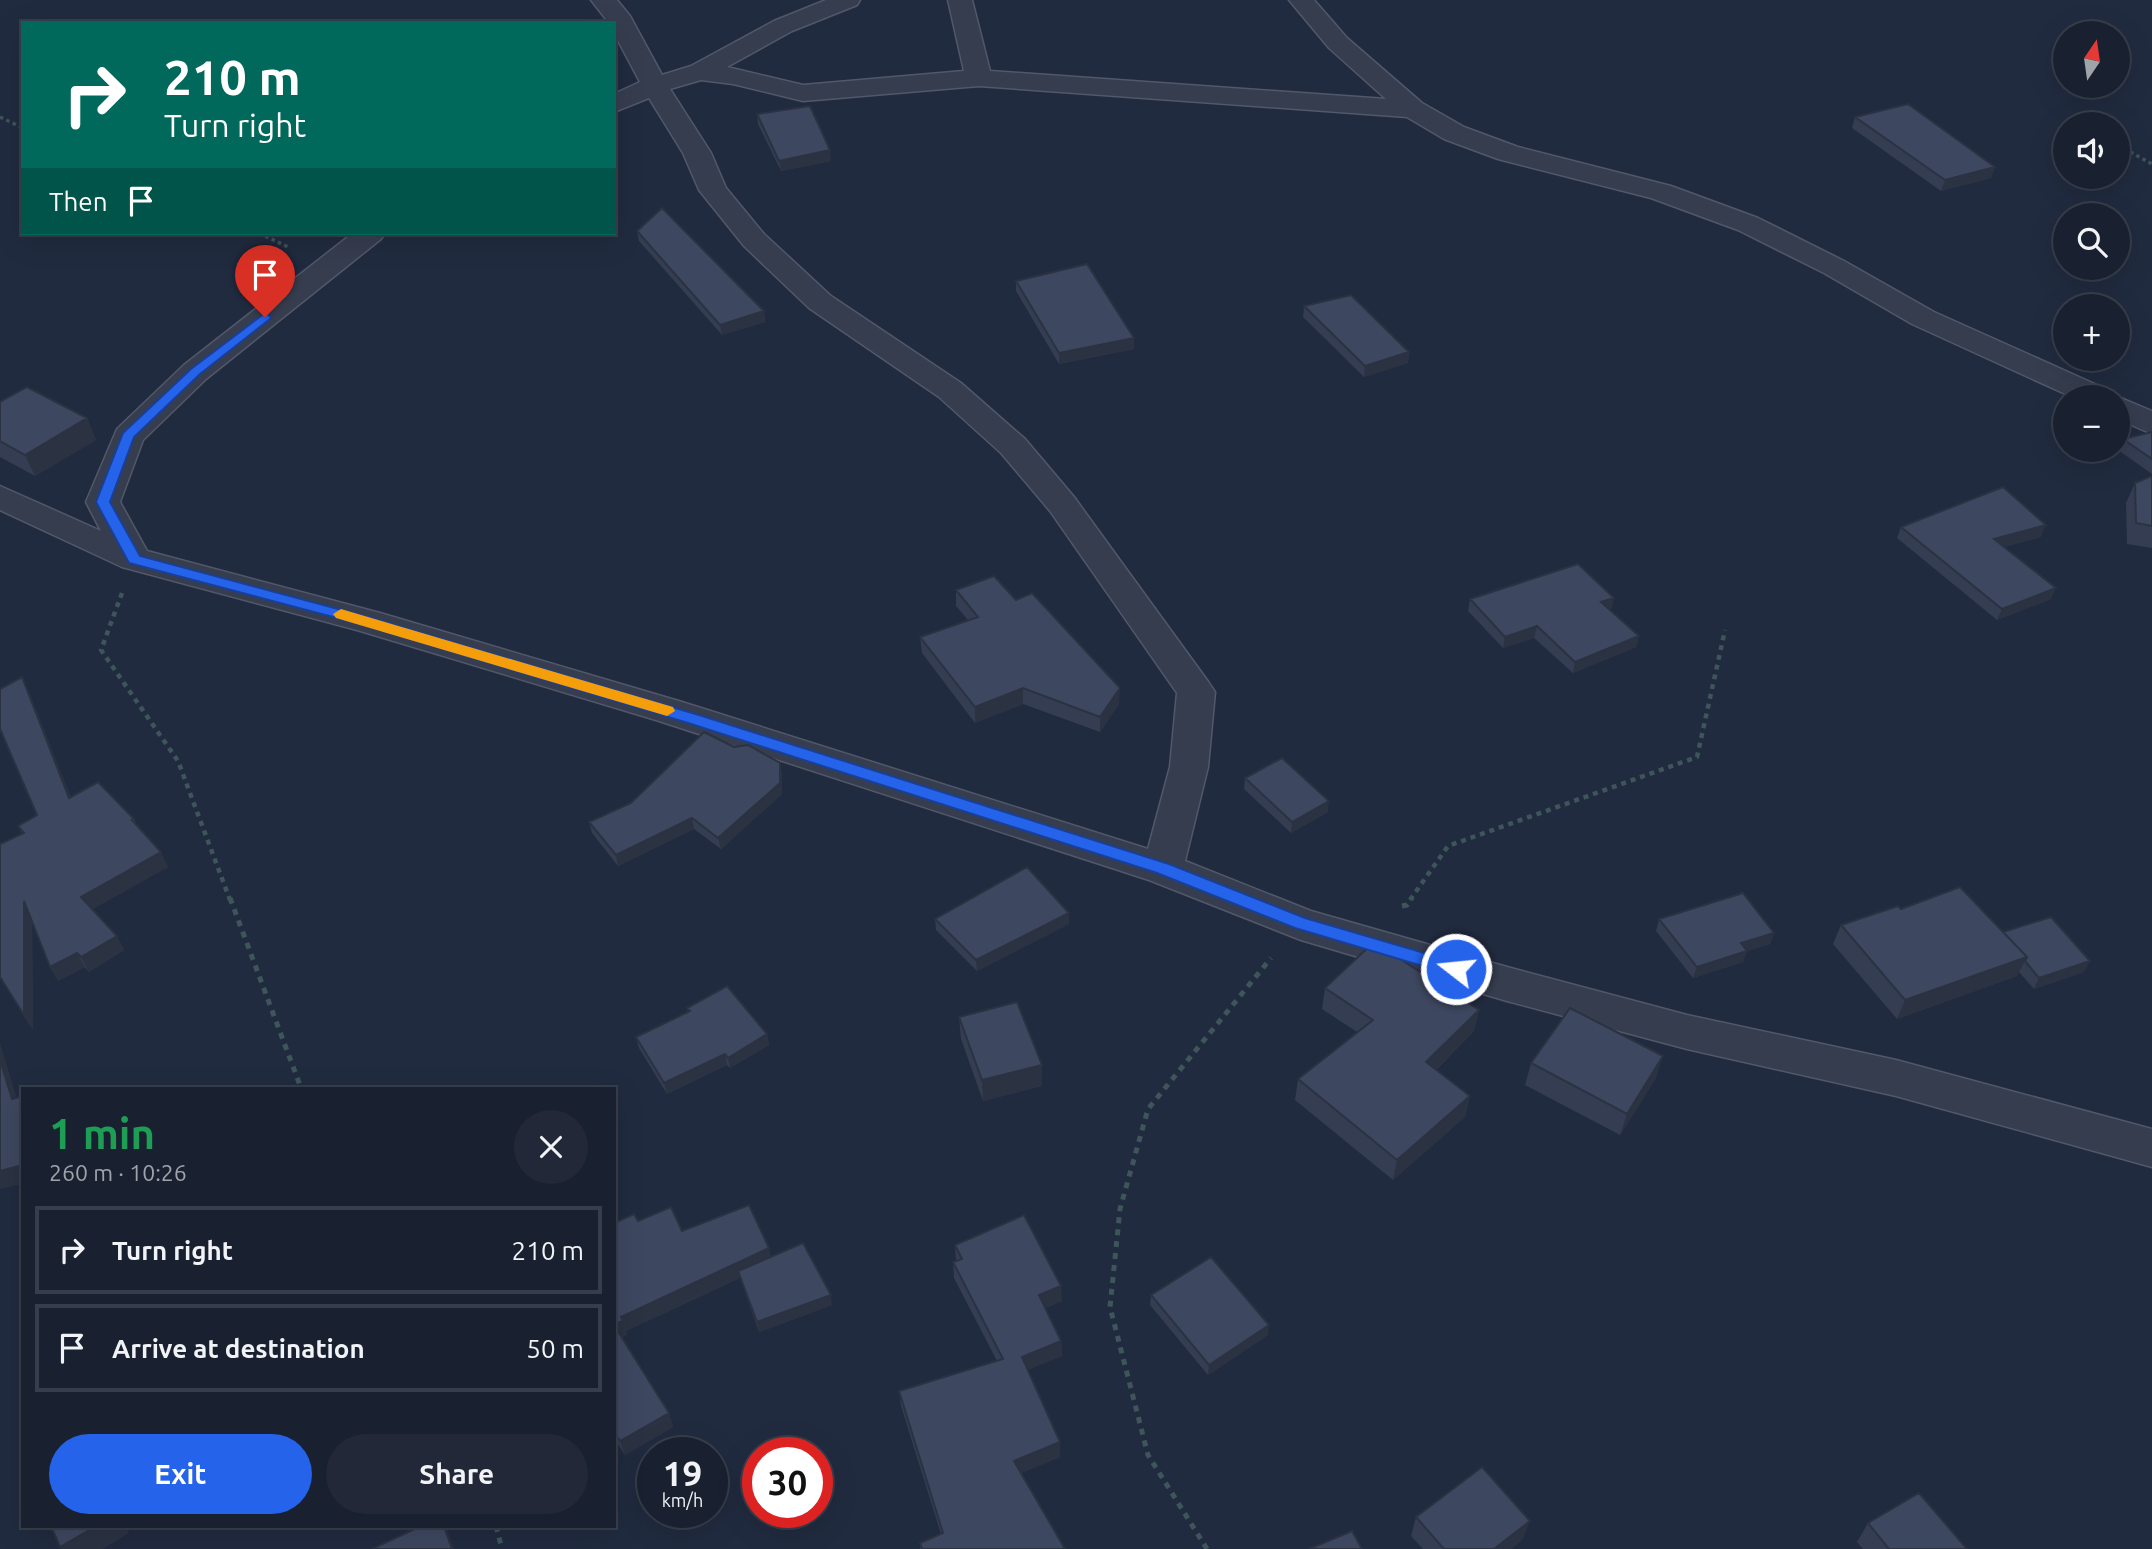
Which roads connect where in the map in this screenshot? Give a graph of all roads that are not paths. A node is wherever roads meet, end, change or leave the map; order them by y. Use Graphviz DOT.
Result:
graph roads {
  1 [pos="603,0"];
  2 [pos="848,0"];
  3 [pos="960,0"];
  4 [pos="1301,0"];
  5 [pos="700,72"];
  6 [pos="979,78"];
  7 [pos="656,85"];
  8 [pos="616,103"];
  9 [pos="1413,108"];
  10 [pos="368,235"];
  11 [pos="2071,385"];
  12 [pos="2130,413"];
  13 [pos="2152,424"];
  14 [pos="0,496"];
  15 [pos="134,559"];
  16 [pos="1163,869"];
  17 [pos="2152,1148"];
  1 -- 7 [label="street"];
  2 -- 5 [label="street"];
  3 -- 6 [label="street"];
  4 -- 9 [label="street"];
  5 -- 6 [label="street"];
  5 -- 7 [label="street"];
  6 -- 9 [label="street"];
  7 -- 8 [label="street"];
  7 -- 16 [label="street"];
  9 -- 11 [label="street"];
  10 -- 15 [label="street"];
  12 -- 13 [label="street"];
  14 -- 15 [label="street"];
  15 -- 16 [label="street"];
  16 -- 17 [label="street"];
}
